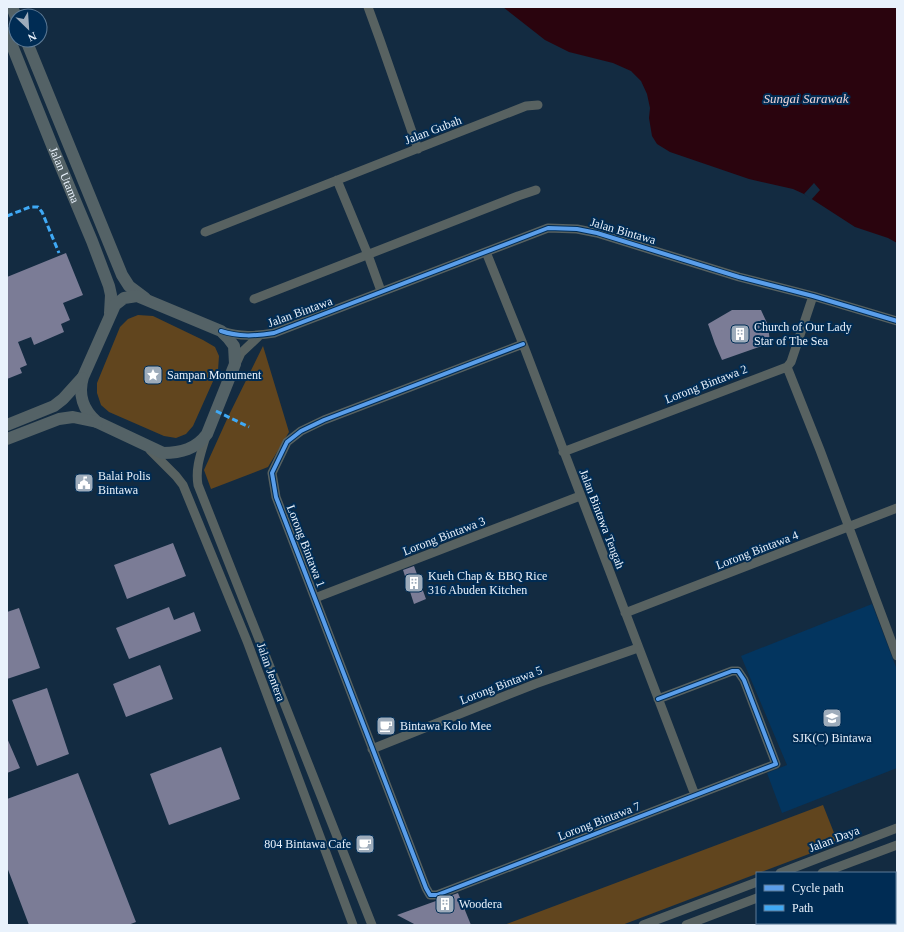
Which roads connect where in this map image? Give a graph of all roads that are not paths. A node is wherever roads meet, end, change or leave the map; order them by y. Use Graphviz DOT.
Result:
graph roads {
  1 [pos="368,7"];
  2 [pos="7,33"];
  3 [pos="29,48"];
  4 [pos="538,105"];
  5 [pos="418,149"];
  6 [pos="337,180"];
  7 [pos="536,190"];
  8 [pos="205,232"];
  9 [pos="486,252"];
  10 [pos="368,255"];
  11 [pos="381,291"];
  12 [pos="813,296"];
  13 [pos="254,299"];
  14 [pos="148,301"];
  15 [pos="109,318"];
  16 [pos="897,321"];
  17 [pos="221,331"];
  18 [pos="258,336"];
  19 [pos="523,344"];
  20 [pos="235,364"];
  21 [pos="787,367"];
  22 [pos="84,376"];
  23 [pos="97,422"];
  24 [pos="7,425"];
  25 [pos="207,434"];
  26 [pos="7,439"];
  27 [pos="141,442"];
  28 [pos="564,452"];
  29 [pos="580,496"];
  30 [pos="897,508"];
  31 [pos="850,527"];
  32 [pos="316,598"];
  33 [pos="625,613"];
  34 [pos="638,648"];
  35 [pos="897,656"];
  36 [pos="658,699"];
  37 [pos="372,749"];
  38 [pos="695,795"];
  39 [pos="897,828"];
  40 [pos="897,845"];
  41 [pos="783,872"];
  42 [pos="825,872"];
  43 [pos="756,882"];
  44 [pos="430,895"];
  45 [pos="756,898"];
  46 [pos="353,925"];
  47 [pos="372,925"];
  48 [pos="643,925"];
  49 [pos="686,925"];
  1 -- 5 [label="street"];
  2 -- 15 [label="main road, Jalan Utama"];
  3 -- 14 [label="main road, Jalan Utama"];
  4 -- 5 [label="street, Jalan Gubah"];
  5 -- 6 [label="street, Jalan Gubah"];
  6 -- 8 [label="street, Jalan Gubah"];
  6 -- 10 [label="street"];
  7 -- 10 [label="street"];
  9 -- 11 [label="street, Jalan Bintawa"];
  9 -- 12 [label="street, Jalan Bintawa"];
  9 -- 19 [label="street, Jalan Bintawa Tengah"];
  10 -- 11 [label="street"];
  10 -- 13 [label="street"];
  11 -- 18 [label="street, Jalan Bintawa"];
  12 -- 16 [label="street, Jalan Bintawa"];
  12 -- 21 [label="street"];
  14 -- 15 [label="main road"];
  14 -- 17 [label="main road"];
  15 -- 22 [label="main road"];
  17 -- 18 [label="street, Jalan Bintawa"];
  17 -- 20 [label="main road"];
  18 -- 20 [label="street"];
  19 -- 28 [label="street, Jalan Bintawa Tengah"];
  19 -- 32 [label="street, Lorong Bintawa 1"];
  20 -- 25 [label="main road"];
  21 -- 28 [label="street, Lorong Bintawa 2"];
  21 -- 31 [label="street"];
  22 -- 23 [label="main road"];
  22 -- 24 [label="main road"];
  23 -- 26 [label="main road"];
  23 -- 27 [label="main road"];
  25 -- 27 [label="main road"];
  25 -- 47 [label="street, Jalan Jentera"];
  27 -- 46 [label="street, Jalan Jentera"];
  28 -- 29 [label="street, Jalan Bintawa Tengah"];
  29 -- 32 [label="street, Lorong Bintawa 3"];
  29 -- 33 [label="street, Jalan Bintawa Tengah"];
  30 -- 31 [label="street, Lorong Bintawa 4"];
  31 -- 33 [label="street, Lorong Bintawa 4"];
  31 -- 35 [label="street"];
  32 -- 37 [label="street, Lorong Bintawa 1"];
  33 -- 34 [label="street, Jalan Bintawa Tengah"];
  34 -- 36 [label="street, Jalan Bintawa Tengah"];
  34 -- 37 [label="street, Lorong Bintawa 5"];
  36 -- 38 [label="street, Jalan Bintawa Tengah"];
  36 -- 38 [label="street, Lorong Bintawa 7"];
  37 -- 44 [label="street, Lorong Bintawa 1"];
  38 -- 44 [label="street, Lorong Bintawa 7"];
  39 -- 41 [label="street, Jalan Daya"];
  40 -- 42 [label="street"];
  43 -- 48 [label="street"];
  45 -- 49 [label="street"];
}
